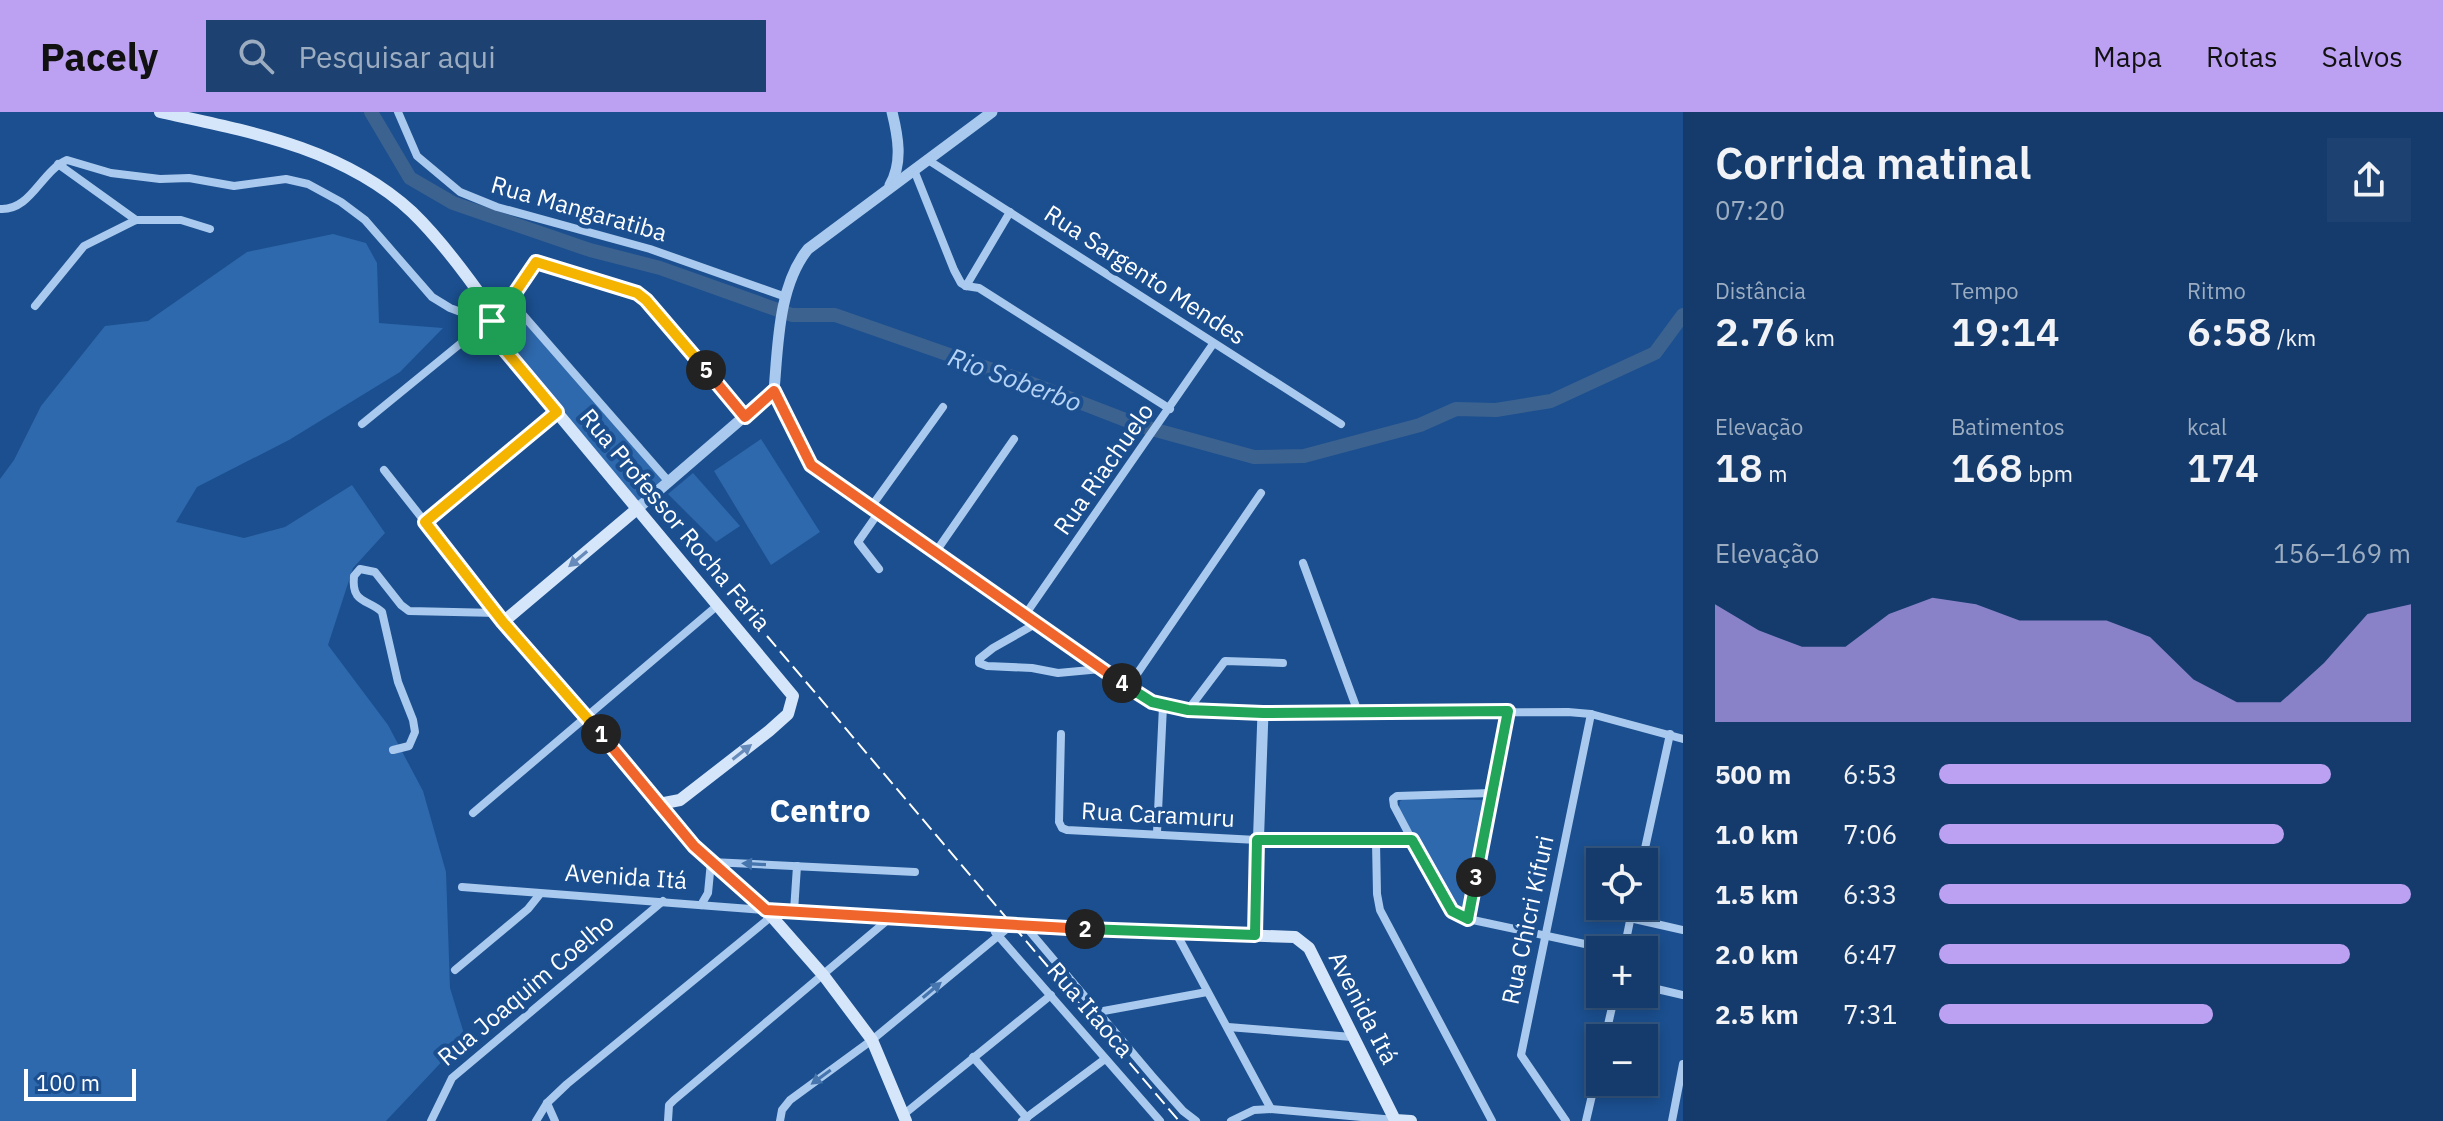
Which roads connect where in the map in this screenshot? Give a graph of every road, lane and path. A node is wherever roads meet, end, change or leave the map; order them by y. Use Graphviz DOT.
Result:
graph roads {
  1 [pos="160,112"];
  2 [pos="398,112"];
  3 [pos="892,112"];
  4 [pos="992,112"];
  5 [pos="928,160"];
  6 [pos="58,164"];
  7 [pos="914,170"];
  8 [pos="900,176"];
  9 [pos="0,209"];
  10 [pos="1010,212"];
  11 [pos="136,220"];
  12 [pos="210,229"];
  13 [pos="966,286"];
  14 [pos="509,299"];
  15 [pos="786,302"];
  16 [pos="35,306"];
  17 [pos="489,307"];
  18 [pos="504,309"];
  19 [pos="486,329"];
  20 [pos="1213,344"];
  21 [pos="774,391"];
  22 [pos="943,407"];
  23 [pos="1170,409"];
  24 [pos="557,412"];
  25 [pos="745,417"];
  26 [pos="362,424"];
  27 [pos="1341,424"];
  28 [pos="1014,439"];
  29 [pos="384,470"];
  30 [pos="669,482"];
  31 [pos="1261,493"];
  32 [pos="637,509"];
  33 [pos="875,510"];
  34 [pos="425,522"];
  35 [pos="935,553"];
  36 [pos="1303,563"];
  37 [pos="879,569"];
  38 [pos="718,605"];
  39 [pos="1025,615"];
  40 [pos="501,618"];
  41 [pos="1037,623"];
  42 [pos="1283,663"];
  43 [pos="1101,669"];
  44 [pos="1128,687"];
  45 [pos="1163,706"];
  46 [pos="1188,710"];
  47 [pos="1508,711"];
  48 [pos="1358,712"];
  49 [pos="1263,713"];
  50 [pos="1591,714"];
  51 [pos="585,716"];
  52 [pos="1061,734"];
  53 [pos="1670,734"];
  54 [pos="1683,739"];
  55 [pos="393,750"];
  56 [pos="1491,793"];
  57 [pos="680,800"];
  58 [pos="659,804"];
  59 [pos="473,813"];
  60 [pos="671,818"];
  61 [pos="1157,833"];
  62 [pos="1257,840"];
  63 [pos="1412,840"];
  64 [pos="1376,842"];
  65 [pos="1645,848"];
  66 [pos="711,862"];
  67 [pos="797,866"];
  68 [pos="915,872"];
  69 [pos="462,887"];
  70 [pos="708,893"];
  71 [pos="540,894"];
  72 [pos="663,901"];
  73 [pos="701,905"];
  74 [pos="715,906"];
  75 [pos="751,909"];
  76 [pos="794,911"];
  77 [pos="769,913"];
  78 [pos="890,918"];
  79 [pos="1468,919"];
  80 [pos="1639,920"];
  81 [pos="989,925"];
  82 [pos="756,926"];
  83 [pos="1010,927"];
  84 [pos="1026,927"];
  85 [pos="1683,930"];
  86 [pos="1176,933"];
  87 [pos="998,935"];
  88 [pos="1255,935"];
  89 [pos="1544,935"];
  90 [pos="1586,944"];
  91 [pos="455,970"];
  92 [pos="824,976"];
  93 [pos="1658,989"];
  94 [pos="1207,992"];
  95 [pos="1051,995"];
  96 [pos="1683,995"];
  97 [pos="1098,1012"];
  98 [pos="1228,1027"];
  99 [pos="1352,1037"];
  100 [pos="872,1040"];
  101 [pos="973,1057"];
  102 [pos="1105,1059"];
  103 [pos="1683,1064"];
  104 [pos="1592,1096"];
  105 [pos="547,1103"];
  106 [pos="1271,1109"];
  107 [pos="905,1118"];
  108 [pos="1024,1119"];
  109 [pos="1395,1120"];
  110 [pos="431,1121"];
  111 [pos="536,1121"];
  112 [pos="555,1121"];
  113 [pos="668,1121"];
  114 [pos="780,1121"];
  115 [pos="1160,1121"];
  116 [pos="1196,1121"];
  117 [pos="1231,1121"];
  118 [pos="1411,1121"];
  119 [pos="1492,1121"];
  120 [pos="1566,1121"];
  121 [pos="1586,1121"];
  122 [pos="1672,1121"];
  1 -- 17 [label="main road"];
  2 -- 15 [label="street, Rua Mangaratiba"];
  3 -- 8 [label="street"];
  4 -- 5 [label="street"];
  5 -- 7 [label="street"];
  5 -- 10 [label="street, Rua Sargento Mendes"];
  6 -- 9 [label="street"];
  6 -- 11 [label="street"];
  6 -- 19 [label="street, Rua Professor Rocha Faria"];
  7 -- 8 [label="street"];
  7 -- 13 [label="street"];
  8 -- 15 [label="street"];
  10 -- 13 [label="street"];
  10 -- 20 [label="street, Rua Sargento Mendes"];
  11 -- 12 [label="street"];
  11 -- 16 [label="street"];
  13 -- 23 [label="street"];
  14 -- 18 [label="street"];
  14 -- 25 [label="street"];
  14 -- 30 [label="street"];
  15 -- 21 [label="street"];
  17 -- 18 [label="street"];
  17 -- 19 [label="main road"];
  18 -- 19 [label="street"];
  19 -- 24 [label="main road, Rua Professor Rocha Faria"];
  19 -- 26 [label="street"];
  20 -- 23 [label="street, Rua Riachuelo"];
  20 -- 27 [label="street, Rua Sargento Mendes"];
  21 -- 25 [label="street"];
  21 -- 33 [label="street"];
  22 -- 33 [label="street"];
  23 -- 39 [label="street, Rua Riachuelo"];
  24 -- 32 [label="main road, Rua Professor Rocha Faria"];
  24 -- 34 [label="street"];
  25 -- 30 [label="street"];
  28 -- 35 [label="street"];
  29 -- 34 [label="street"];
  30 -- 32 [label="street"];
  31 -- 44 [label="street"];
  32 -- 38 [label="main road, Rua Professor Rocha Faria"];
  32 -- 40 [label="main road, one-way"];
  33 -- 35 [label="street"];
  33 -- 37 [label="street"];
  34 -- 40 [label="street"];
  35 -- 39 [label="street"];
  36 -- 48 [label="street"];
  38 -- 51 [label="street"];
  57 -- 38 [label="main road, Rua Professor Rocha Faria, one-way"];
  39 -- 41 [label="street"];
  40 -- 51 [label="main road"];
  40 -- 55 [label="street"];
  41 -- 43 [label="street"];
  41 -- 43 [label="street"];
  42 -- 46 [label="street"];
  43 -- 44 [label="street"];
  44 -- 45 [label="street"];
  45 -- 46 [label="street"];
  45 -- 61 [label="street"];
  46 -- 49 [label="street"];
  47 -- 48 [label="street"];
  47 -- 50 [label="street"];
  47 -- 56 [label="street"];
  48 -- 49 [label="street"];
  49 -- 62 [label="street"];
  50 -- 53 [label="street"];
  50 -- 89 [label="street, Rua Chicri Kifuri"];
  51 -- 58 [label="main road"];
  51 -- 59 [label="street"];
  52 -- 61 [label="street, Rua Caramuru"];
  53 -- 54 [label="street"];
  53 -- 65 [label="street"];
  56 -- 63 [label="street"];
  56 -- 79 [label="street"];
  57 -- 58 [label="main road"];
  57 -- 60 [label="main road"];
  58 -- 60 [label="main road"];
  60 -- 66 [label="main road"];
  61 -- 62 [label="street, Rua Caramuru"];
  62 -- 64 [label="street, Rua Caramuru"];
  62 -- 88 [label="street"];
  63 -- 64 [label="street, Rua Caramuru"];
  63 -- 79 [label="street"];
  64 -- 119 [label="street"];
  67 -- 66 [label="street, one-way"];
  66 -- 70 [label="street"];
  66 -- 77 [label="main road"];
  67 -- 68 [label="street"];
  67 -- 76 [label="street"];
  69 -- 71 [label="street, Avenida Itá"];
  70 -- 73 [label="street"];
  70 -- 74 [label="street"];
  71 -- 72 [label="street, Avenida Itá"];
  71 -- 91 [label="street"];
  72 -- 73 [label="street, Avenida Itá"];
  72 -- 110 [label="street, Rua Joaquim Coelho"];
  73 -- 74 [label="street, Avenida Itá"];
  74 -- 75 [label="street, Avenida Itá"];
  75 -- 77 [label="street, Avenida Itá"];
  75 -- 82 [label="street"];
  76 -- 77 [label="main road, Avenida Itá"];
  76 -- 78 [label="main road, Avenida Itá"];
  77 -- 82 [label="street"];
  77 -- 92 [label="main road"];
  78 -- 81 [label="main road, Avenida Itá"];
  78 -- 92 [label="street"];
  79 -- 89 [label="street"];
  80 -- 85 [label="street"];
  81 -- 83 [label="main road, Avenida Itá"];
  81 -- 87 [label="street, Rua Itaoca"];
  82 -- 105 [label="street"];
  83 -- 84 [label="main road, Avenida Itá"];
  83 -- 87 [label="street"];
  84 -- 86 [label="main road, Avenida Itá"];
  84 -- 97 [label="street"];
  86 -- 88 [label="main road, Avenida Itá"];
  86 -- 94 [label="street"];
  87 -- 95 [label="street, Rua Itaoca"];
  100 -- 87 [label="street, one-way"];
  88 -- 99 [label="main road, Avenida Itá"];
  89 -- 90 [label="street"];
  89 -- 120 [label="street, Rua Chicri Kifuri"];
  92 -- 100 [label="main road"];
  92 -- 113 [label="street"];
  93 -- 96 [label="street"];
  94 -- 97 [label="street"];
  94 -- 98 [label="street"];
  95 -- 101 [label="street"];
  95 -- 102 [label="street, Rua Itaoca"];
  97 -- 116 [label="street"];
  98 -- 99 [label="street"];
  98 -- 106 [label="street"];
  99 -- 109 [label="main road, Avenida Itá"];
  100 -- 107 [label="main road"];
  100 -- 114 [label="street, one-way"];
  101 -- 107 [label="street"];
  101 -- 108 [label="street"];
  102 -- 108 [label="street"];
  102 -- 115 [label="street, Rua Itaoca"];
  103 -- 122 [label="street"];
  104 -- 121 [label="street"];
  105 -- 111 [label="street"];
  105 -- 112 [label="street"];
  106 -- 109 [label="street"];
  106 -- 117 [label="street"];
  109 -- 118 [label="main road"];
}
